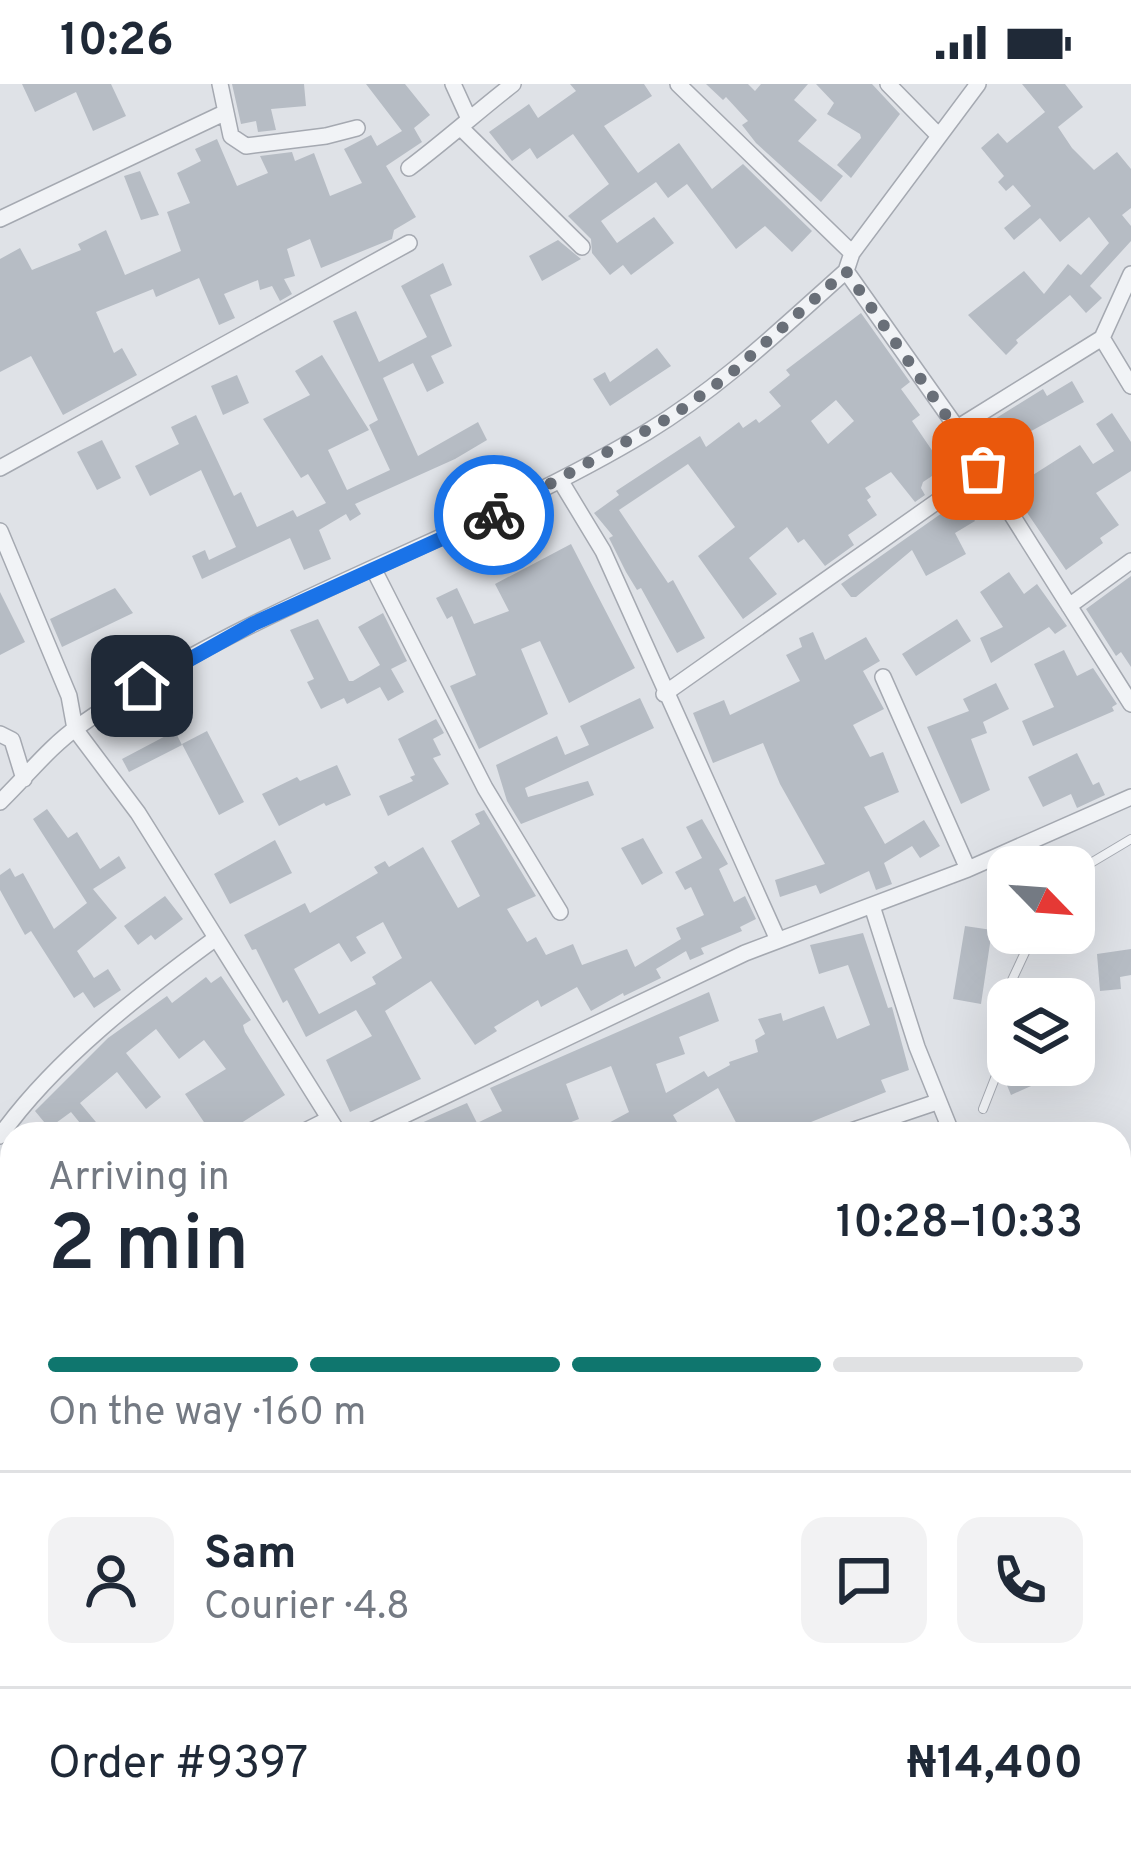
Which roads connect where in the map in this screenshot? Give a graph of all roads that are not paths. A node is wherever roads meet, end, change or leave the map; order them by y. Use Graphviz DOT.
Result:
graph roads {
  1 [pos="220,84"];
  2 [pos="453,84"];
  3 [pos="513,84"];
  4 [pos="678,84"];
  5 [pos="888,84"];
  6 [pos="978,84"];
  7 [pos="224,113"];
  8 [pos="466,124"];
  9 [pos="357,128"];
  10 [pos="939,136"];
  11 [pos="409,168"];
  12 [pos="0,219"];
  13 [pos="409,243"];
  14 [pos="581,247"];
  15 [pos="852,253"];
  16 [pos="846,271"];
  17 [pos="1131,274"];
  18 [pos="1102,338"];
  19 [pos="1131,386"];
  20 [pos="957,428"];
  21 [pos="0,468"];
  22 [pos="983,469"];
  23 [pos="560,480"];
  24 [pos="0,531"];
  25 [pos="1131,561"];
  26 [pos="374,570"];
  27 [pos="1069,606"];
  28 [pos="884,676"];
  29 [pos="664,694"];
  30 [pos="1131,704"];
  31 [pos="75,729"];
  32 [pos="0,734"];
  33 [pos="24,779"];
  34 [pos="1131,797"];
  35 [pos="0,802"];
  36 [pos="1131,839"];
  37 [pos="1095,860"];
  38 [pos="968,868"];
  39 [pos="872,906"];
  40 [pos="560,912"];
  41 [pos="216,938"];
  42 [pos="778,940"];
  43 [pos="1024,954"];
  44 [pos="937,1102"];
  45 [pos="983,1109"];
  46 [pos="329,1119"];
  47 [pos="10,1122"];
  48 [pos="323,1122"];
  49 [pos="331,1122"];
  50 [pos="391,1122"];
  51 [pos="878,1122"];
  52 [pos="946,1122"];
  1 -- 7 [label="street"];
  2 -- 8 [label="street"];
  3 -- 8 [label="street"];
  4 -- 15 [label="street"];
  5 -- 10 [label="street"];
  6 -- 10 [label="street"];
  7 -- 9 [label="street"];
  7 -- 12 [label="street"];
  8 -- 11 [label="street"];
  8 -- 14 [label="street"];
  10 -- 15 [label="street"];
  13 -- 21 [label="street"];
  15 -- 16 [label="street"];
  16 -- 20 [label="street"];
  16 -- 23 [label="street"];
  17 -- 18 [label="street"];
  18 -- 19 [label="street"];
  18 -- 20 [label="street"];
  20 -- 22 [label="street"];
  22 -- 27 [label="street"];
  22 -- 29 [label="street"];
  23 -- 26 [label="street"];
  23 -- 29 [label="street"];
  24 -- 31 [label="street"];
  25 -- 27 [label="street"];
  26 -- 31 [label="street"];
  26 -- 40 [label="street"];
  27 -- 30 [label="street"];
  28 -- 38 [label="street"];
  29 -- 42 [label="street"];
  31 -- 33 [label="street"];
  31 -- 41 [label="street"];
  32 -- 33 [label="street"];
  33 -- 35 [label="street"];
  34 -- 38 [label="street"];
  36 -- 37 [label="lane"];
  38 -- 39 [label="street"];
  39 -- 42 [label="street"];
  39 -- 44 [label="street"];
  41 -- 46 [label="street"];
  41 -- 47 [label="street"];
  42 -- 50 [label="street"];
  43 -- 45 [label="lane"];
  44 -- 51 [label="street"];
  44 -- 52 [label="street"];
  46 -- 48 [label="street"];
  46 -- 49 [label="street"];
}
